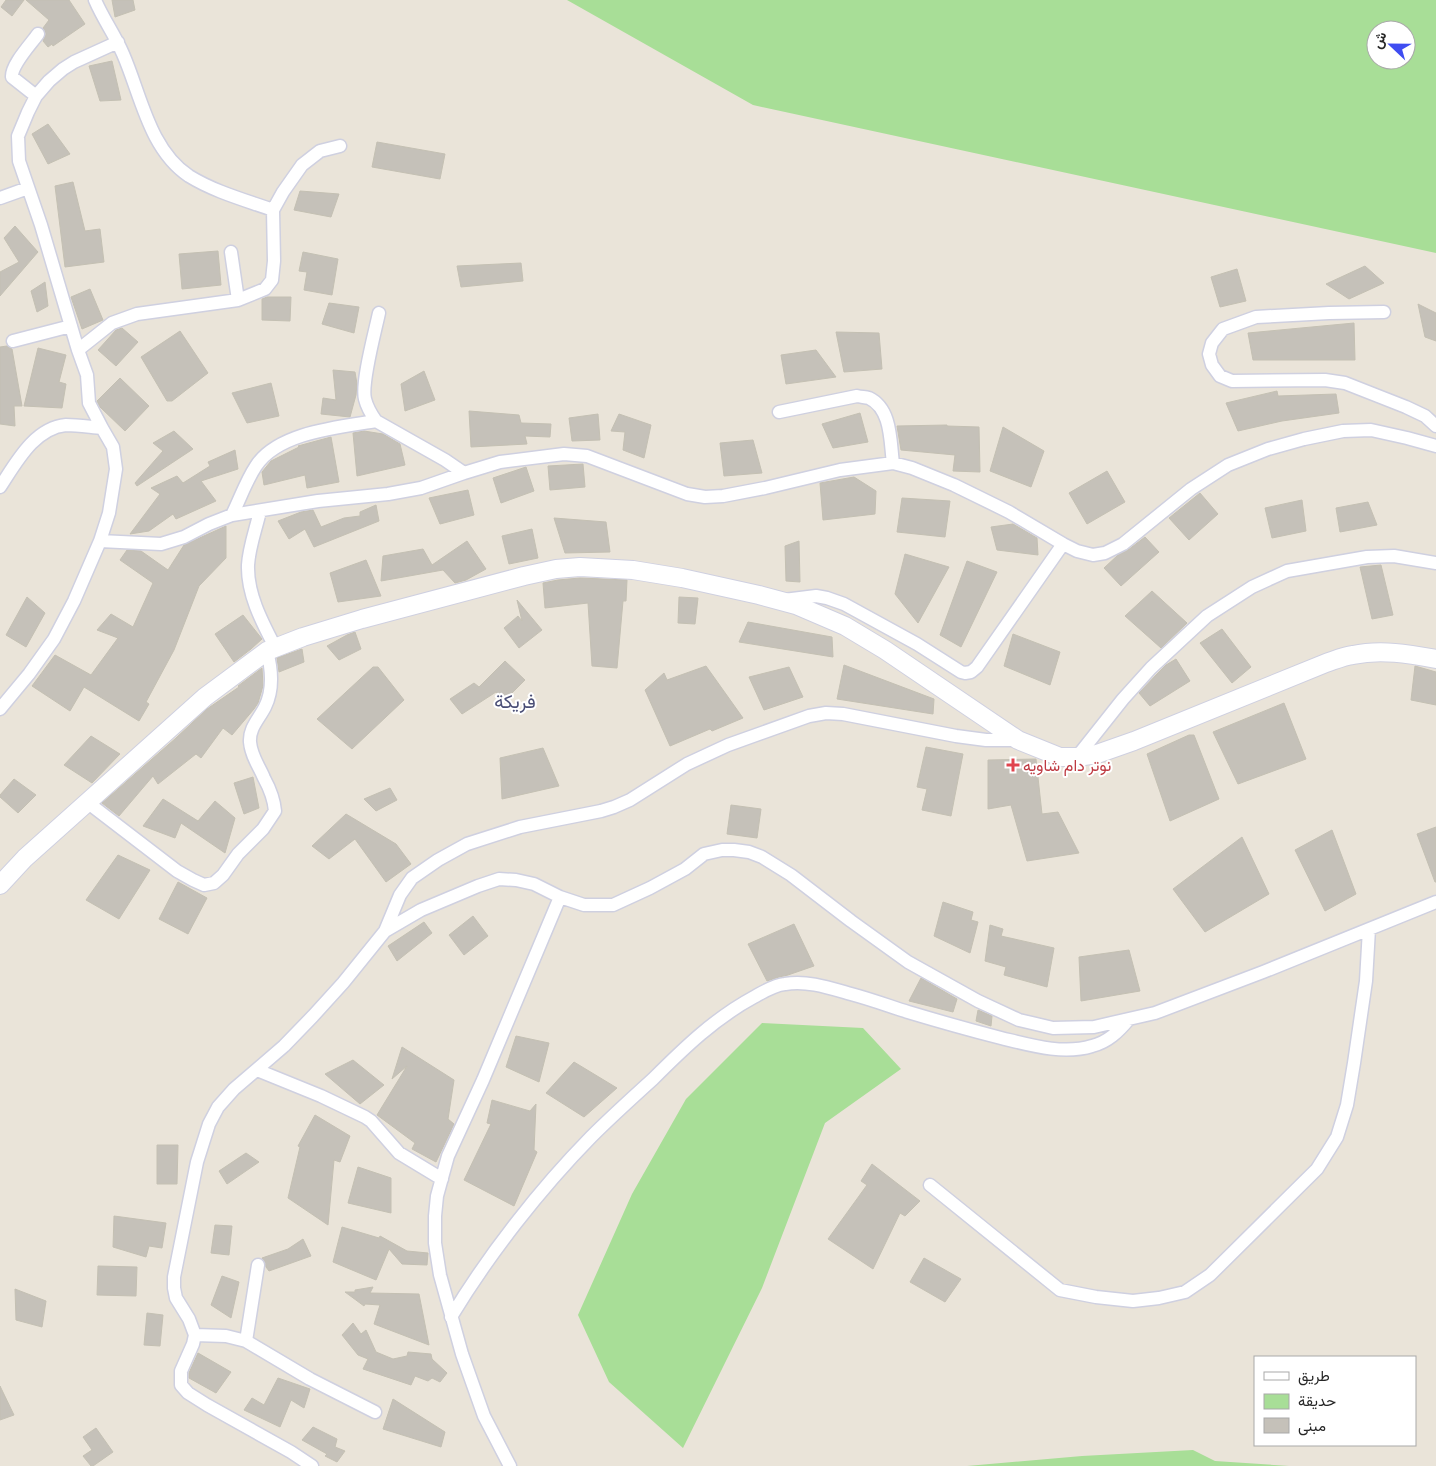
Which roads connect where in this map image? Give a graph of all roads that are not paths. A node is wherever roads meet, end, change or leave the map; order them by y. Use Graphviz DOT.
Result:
graph roads {
  1 [pos="95,0"];
  2 [pos="38,34"];
  3 [pos="118,42"];
  4 [pos="36,96"];
  5 [pos="340,146"];
  6 [pos="28,188"];
  7 [pos="0,198"];
  8 [pos="273,210"];
  9 [pos="231,252"];
  10 [pos="238,300"];
  11 [pos="1384,312"];
  12 [pos="379,314"];
  13 [pos="71,326"];
  14 [pos="13,341"];
  15 [pos="78,350"];
  16 [pos="779,412"];
  17 [pos="376,420"];
  18 [pos="1436,426"];
  19 [pos="102,428"];
  20 [pos="1436,446"];
  21 [pos="892,463"];
  22 [pos="464,473"];
  23 [pos="0,487"];
  24 [pos="260,511"];
  25 [pos="232,515"];
  26 [pos="100,541"];
  27 [pos="1063,544"];
  28 [pos="1436,563"];
  29 [pos="777,600"];
  30 [pos="271,649"];
  31 [pos="1436,659"];
  32 [pos="0,709"];
  33 [pos="1018,740"];
  34 [pos="1077,757"];
  35 [pos="87,802"];
  36 [pos="0,885"];
  37 [pos="560,897"];
  38 [pos="1436,902"];
  39 [pos="1369,929"];
  40 [pos="385,931"];
  41 [pos="1129,1019"];
  42 [pos="257,1070"];
  43 [pos="442,1179"];
  44 [pos="930,1185"];
  45 [pos="258,1265"];
  46 [pos="451,1317"];
  47 [pos="195,1335"];
  48 [pos="246,1341"];
  49 [pos="375,1412"];
  50 [pos="312,1466"];
  51 [pos="510,1466"];
  1 -- 3 [label="street"];
  2 -- 4 [label="street"];
  3 -- 4 [label="street"];
  3 -- 8 [label="street"];
  4 -- 6 [label="street"];
  5 -- 8 [label="street"];
  6 -- 7 [label="street"];
  6 -- 13 [label="street"];
  8 -- 10 [label="street"];
  9 -- 10 [label="street"];
  10 -- 15 [label="street"];
  11 -- 18 [label="street"];
  12 -- 17 [label="street"];
  13 -- 14 [label="street"];
  13 -- 15 [label="street"];
  15 -- 19 [label="street"];
  16 -- 21 [label="street"];
  17 -- 22 [label="street"];
  17 -- 25 [label="street"];
  19 -- 23 [label="street"];
  19 -- 26 [label="street"];
  20 -- 27 [label="street"];
  21 -- 22 [label="street"];
  21 -- 27 [label="street"];
  22 -- 24 [label="street"];
  24 -- 25 [label="street"];
  24 -- 30 [label="street"];
  25 -- 26 [label="street"];
  26 -- 32 [label="street"];
  27 -- 29 [label="street"];
  28 -- 34 [label="street"];
  29 -- 30 [label="street"];
  29 -- 33 [label="street"];
  30 -- 35 [label="street"];
  30 -- 35 [label="street"];
  31 -- 34 [label="street"];
  33 -- 34 [label="street"];
  33 -- 40 [label="street"];
  35 -- 36 [label="street"];
  37 -- 40 [label="street"];
  37 -- 41 [label="street"];
  37 -- 43 [label="street"];
  38 -- 39 [label="street"];
  39 -- 41 [label="street"];
  39 -- 44 [label="street"];
  40 -- 42 [label="street"];
  41 -- 46 [label="street"];
  42 -- 43 [label="street"];
  42 -- 47 [label="street"];
  43 -- 46 [label="street"];
  45 -- 48 [label="street"];
  46 -- 51 [label="street"];
  47 -- 48 [label="street"];
  47 -- 50 [label="street"];
  48 -- 49 [label="street"];
}
